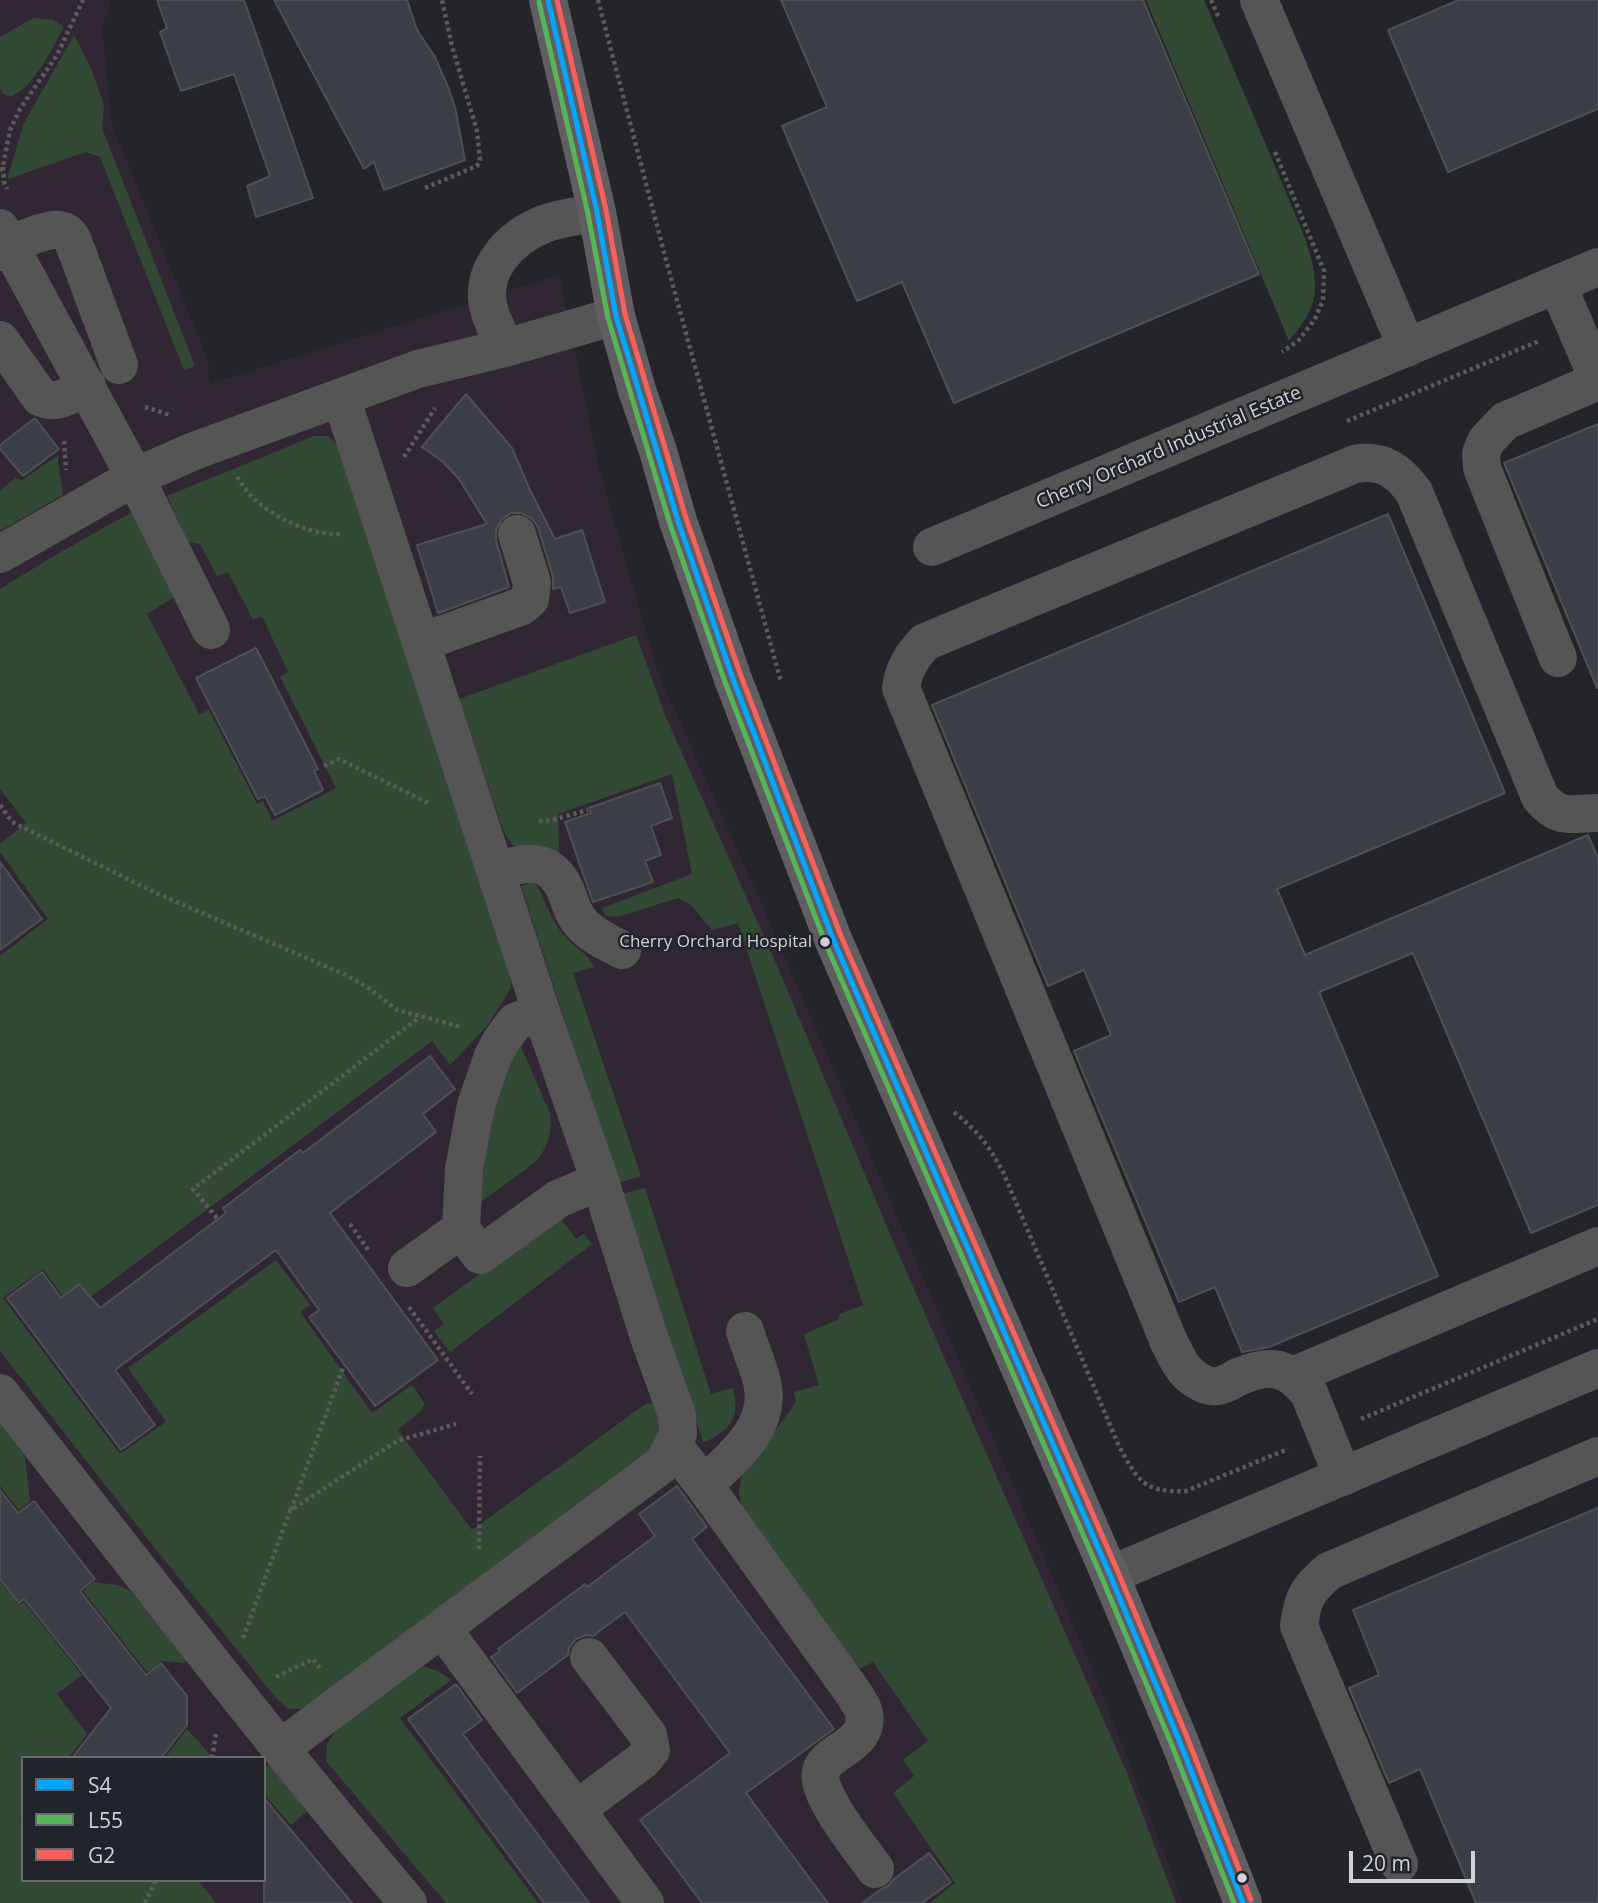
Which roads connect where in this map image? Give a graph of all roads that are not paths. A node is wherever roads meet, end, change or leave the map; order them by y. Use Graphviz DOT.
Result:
graph roads {
  1 [pos="548,0"];
  2 [pos="1259,0"];
  3 [pos="597,212"];
  4 [pos="3,242"];
  5 [pos="1598,267"];
  6 [pos="1557,284"];
  7 [pos="616,316"];
  8 [pos="0,340"];
  9 [pos="505,348"];
  10 [pos="1407,348"];
  11 [pos="119,365"];
  12 [pos="1598,380"];
  13 [pos="87,387"];
  14 [pos="341,397"];
  15 [pos="135,477"];
  16 [pos="517,534"];
  17 [pos="932,547"];
  18 [pos="0,554"];
  19 [pos="211,630"];
  20 [pos="422,642"];
  21 [pos="1558,658"];
  22 [pos="1598,813"];
  23 [pos="495,870"];
  24 [pos="622,950"];
  25 [pos="541,1011"];
  26 [pos="600,1181"];
  27 [pos="461,1229"];
  28 [pos="1598,1246"];
  29 [pos="407,1268"];
  30 [pos="745,1331"];
  31 [pos="1598,1368"];
  32 [pos="1293,1376"];
  33 [pos="0,1393"];
  34 [pos="673,1445"];
  35 [pos="1598,1456"];
  36 [pos="1343,1477"];
  37 [pos="704,1485"];
  38 [pos="1110,1575"];
  39 [pos="442,1628"];
  40 [pos="589,1657"];
  41 [pos="281,1748"];
  42 [pos="577,1809"];
  43 [pos="1399,1864"];
  44 [pos="875,1869"];
  45 [pos="408,1903"];
  46 [pos="645,1903"];
  47 [pos="1243,1903"];
  1 -- 3 [label="main road"];
  2 -- 10 [label="street"];
  3 -- 7 [label="main road"];
  3 -- 9 [label="street"];
  4 -- 11 [label="street"];
  4 -- 13 [label="street"];
  5 -- 6 [label="street, Cherry Orchard Industrial Estate"];
  6 -- 10 [label="street, Cherry Orchard Industrial Estate"];
  6 -- 12 [label="street"];
  7 -- 9 [label="street"];
  7 -- 38 [label="main road"];
  8 -- 13 [label="street"];
  9 -- 14 [label="street"];
  10 -- 17 [label="street, Cherry Orchard Industrial Estate"];
  12 -- 21 [label="street"];
  13 -- 15 [label="street"];
  14 -- 15 [label="street"];
  14 -- 20 [label="street"];
  15 -- 18 [label="street"];
  15 -- 19 [label="street"];
  16 -- 20 [label="street"];
  20 -- 23 [label="street"];
  22 -- 32 [label="street"];
  23 -- 24 [label="street"];
  23 -- 25 [label="street"];
  25 -- 26 [label="street"];
  25 -- 27 [label="street"];
  26 -- 27 [label="street"];
  26 -- 34 [label="street"];
  27 -- 29 [label="street"];
  28 -- 32 [label="street"];
  30 -- 37 [label="street"];
  31 -- 36 [label="street"];
  32 -- 36 [label="street"];
  33 -- 41 [label="street"];
  34 -- 37 [label="street"];
  34 -- 39 [label="street"];
  35 -- 43 [label="street"];
  36 -- 38 [label="street"];
  37 -- 44 [label="street"];
  38 -- 47 [label="main road"];
  39 -- 41 [label="street"];
  39 -- 42 [label="street"];
  40 -- 42 [label="street"];
  41 -- 45 [label="street"];
  42 -- 46 [label="street"];
}
